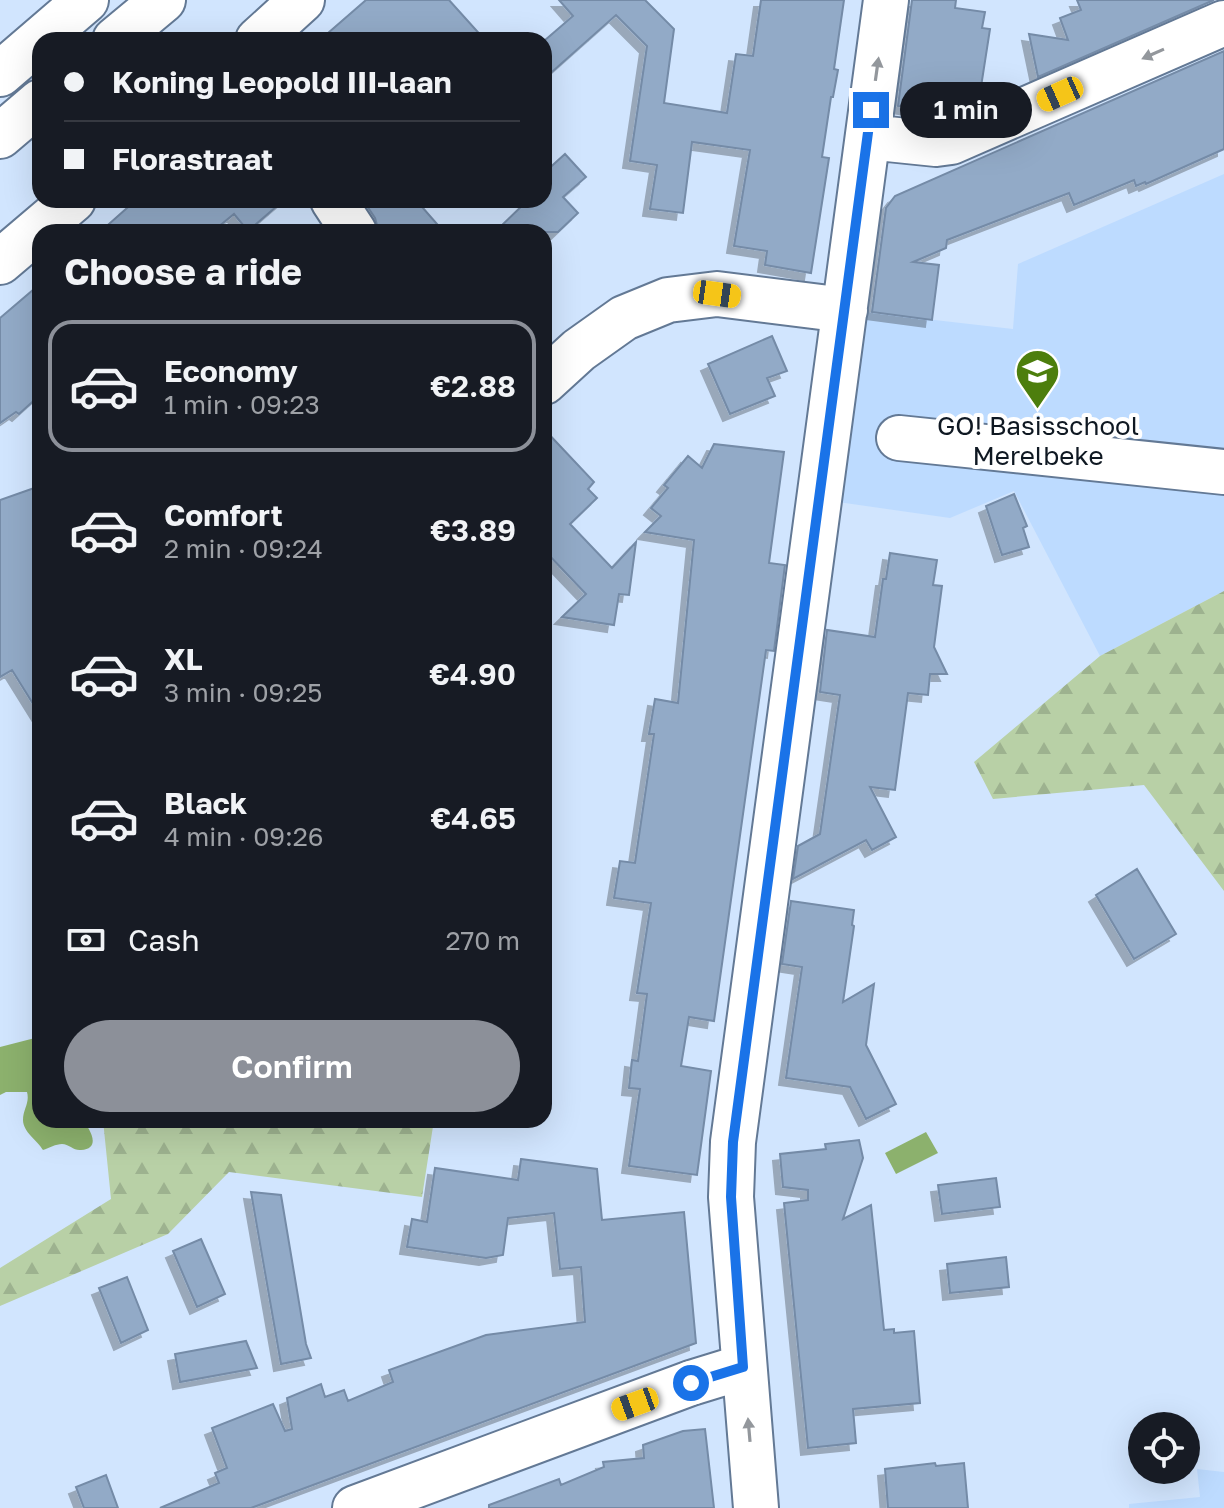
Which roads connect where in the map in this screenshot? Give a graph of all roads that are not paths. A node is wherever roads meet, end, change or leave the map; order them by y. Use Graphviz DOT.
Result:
graph roads {
  1 [pos="86,0"];
  2 [pos="163,0"];
  3 [pos="302,0"];
  4 [pos="886,0"];
  5 [pos="1224,23"];
  6 [pos="49,32"];
  7 [pos="125,32"];
  8 [pos="267,32"];
  9 [pos="32,46"];
  10 [pos="0,74"];
  11 [pos="32,109"];
  12 [pos="0,136"];
  13 [pos="868,137"];
  14 [pos="64,208"];
  15 [pos="45,224"];
  16 [pos="32,235"];
  17 [pos="0,262"];
  18 [pos="845,310"];
  19 [pos="552,375"];
  20 [pos="899,438"];
  21 [pos="1224,472"];
  22 [pos="743,1367"];
  23 [pos="355,1508"];
  24 [pos="756,1508"];
  1 -- 6 [label="street"];
  2 -- 7 [label="street"];
  3 -- 8 [label="street"];
  13 -- 4 [label="street, one-way"];
  5 -- 13 [label="street, one-way"];
  9 -- 10 [label="street"];
  11 -- 12 [label="street"];
  13 -- 18 [label="street"];
  14 -- 15 [label="street"];
  16 -- 17 [label="street"];
  18 -- 19 [label="street"];
  18 -- 22 [label="street"];
  20 -- 21 [label="street"];
  22 -- 23 [label="street"];
  24 -- 22 [label="street, one-way"];
}
